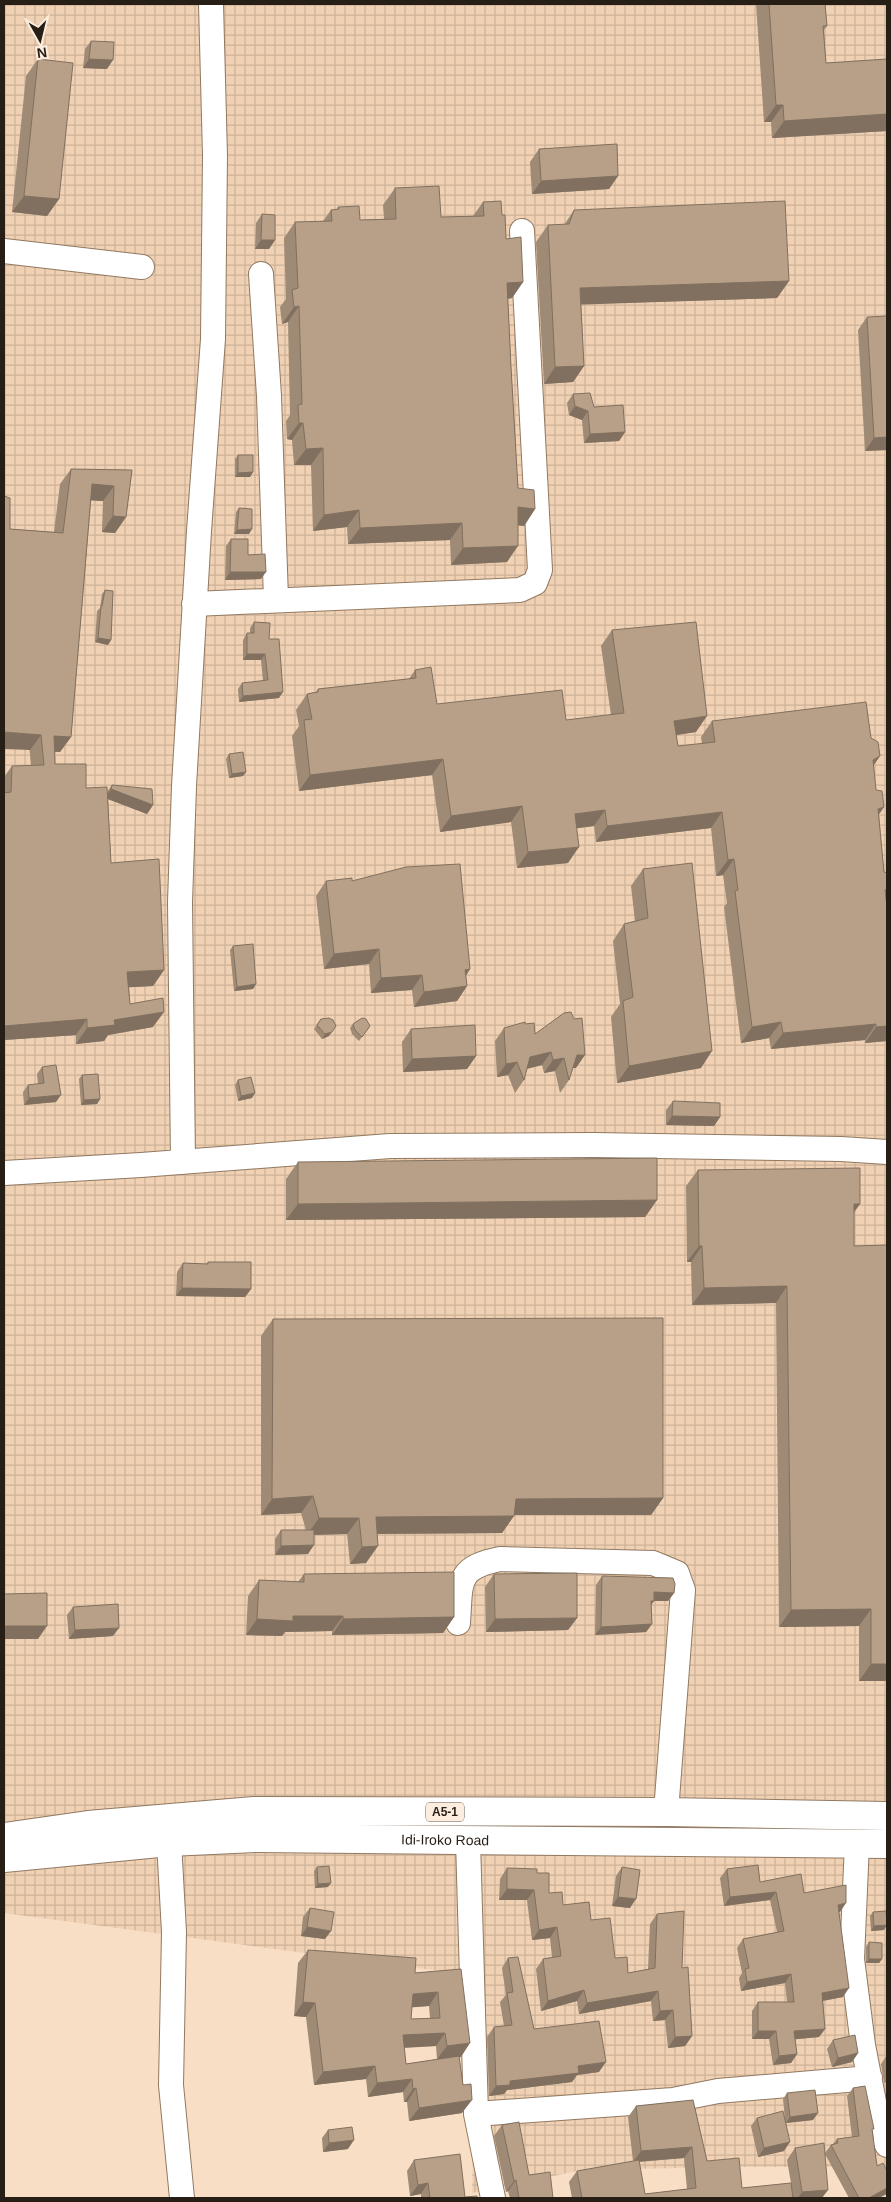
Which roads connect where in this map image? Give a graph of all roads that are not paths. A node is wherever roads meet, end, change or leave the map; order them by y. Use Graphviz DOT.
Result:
graph roads {
  1 [pos="211,4"];
  2 [pos="522,231"];
  3 [pos="4,251"];
  4 [pos="142,267"];
  5 [pos="262,274"];
  6 [pos="276,599"];
  7 [pos="194,604"];
  8 [pos="887,1152"];
  9 [pos="183,1162"];
  10 [pos="4,1173"];
  11 [pos="458,1623"];
  12 [pos="666,1812"];
  13 [pos="887,1816"];
  14 [pos="4,1837"];
  15 [pos="468,1841"];
  16 [pos="169,1842"];
  17 [pos="857,1843"];
  18 [pos="887,1844"];
  19 [pos="4,1858"];
  20 [pos="870,2078"];
  21 [pos="476,2114"];
  22 [pos="887,2145"];
  23 [pos="182,2198"];
  24 [pos="493,2198"];
  1 -- 7 [label="street"];
  2 -- 6 [label="street"];
  3 -- 4 [label="street"];
  5 -- 6 [label="street"];
  6 -- 7 [label="street"];
  7 -- 9 [label="street"];
  8 -- 9 [label="street"];
  9 -- 10 [label="street"];
  11 -- 12 [label="street"];
  12 -- 13 [label="highway, A5-1"];
  12 -- 14 [label="highway, A5-1"];
  15 -- 16 [label="highway, Idi-Iroko Road / A5-1"];
  15 -- 17 [label="highway, Idi-Iroko Road / A5-1"];
  15 -- 21 [label="street"];
  16 -- 19 [label="highway, Idi-Iroko Road / A5-1"];
  16 -- 23 [label="street"];
  17 -- 18 [label="highway, Idi-Iroko Road / A5-1"];
  17 -- 20 [label="street"];
  20 -- 21 [label="street"];
  20 -- 22 [label="street"];
  21 -- 24 [label="street"];
}
